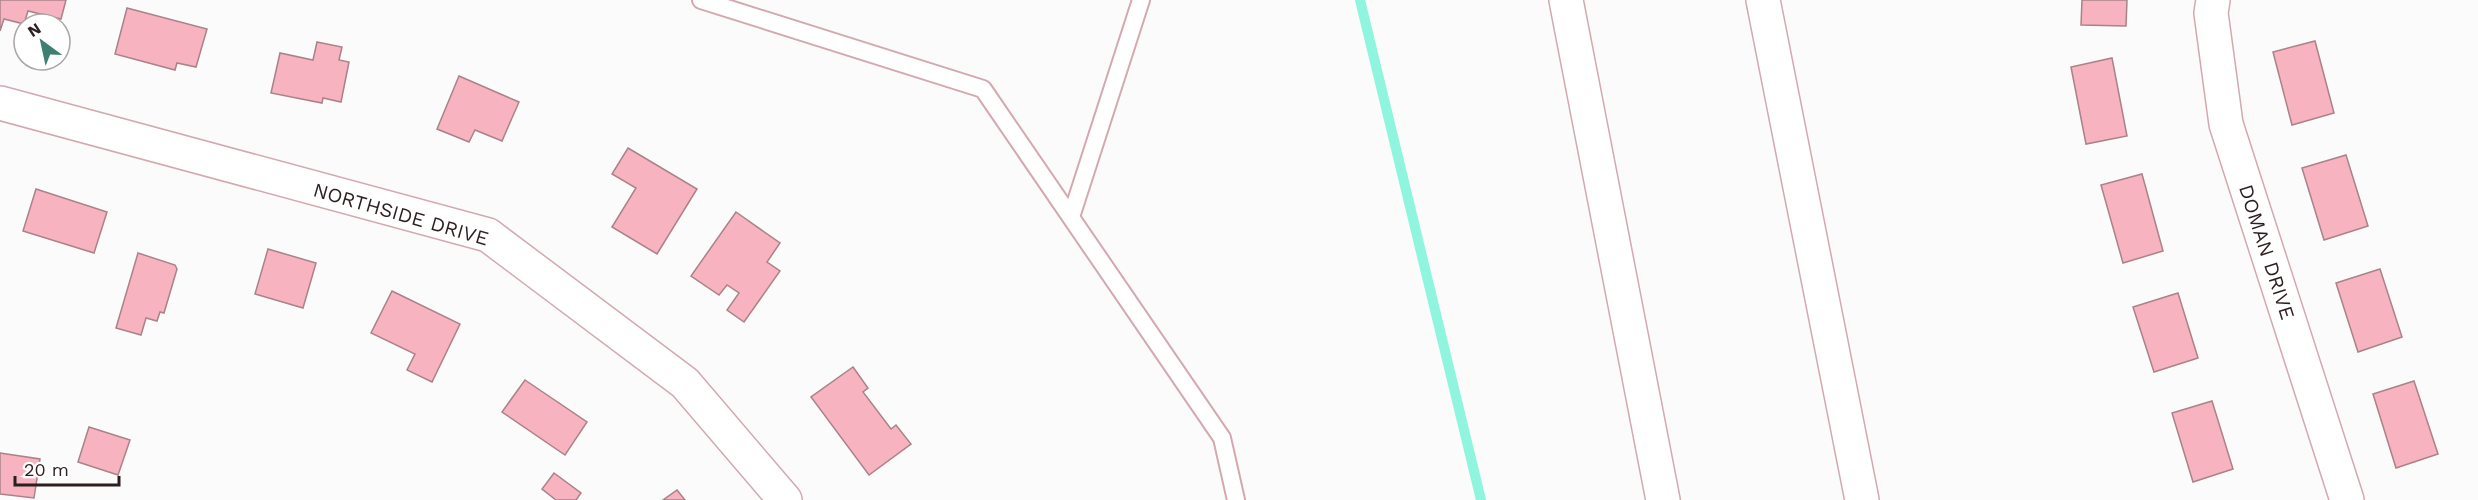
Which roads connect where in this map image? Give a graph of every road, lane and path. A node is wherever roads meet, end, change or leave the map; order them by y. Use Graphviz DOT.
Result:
graph roads {
  1 [pos="701,0"];
  2 [pos="1141,0"];
  3 [pos="1566,0"];
  4 [pos="1763,0"];
  5 [pos="2213,0"];
  6 [pos="1,107"];
  7 [pos="1071,217"];
  8 [pos="785,500"];
  9 [pos="1236,500"];
  10 [pos="1663,500"];
  11 [pos="1862,500"];
  12 [pos="2347,500"];
  1 -- 7 [label="lane"];
  2 -- 7 [label="lane"];
  3 -- 10 [label="main road"];
  4 -- 11 [label="main road"];
  5 -- 12 [label="main road, DOMAN DRIVE"];
  6 -- 8 [label="main road, NORTHSIDE DRIVE"];
  7 -- 9 [label="lane"];
}
